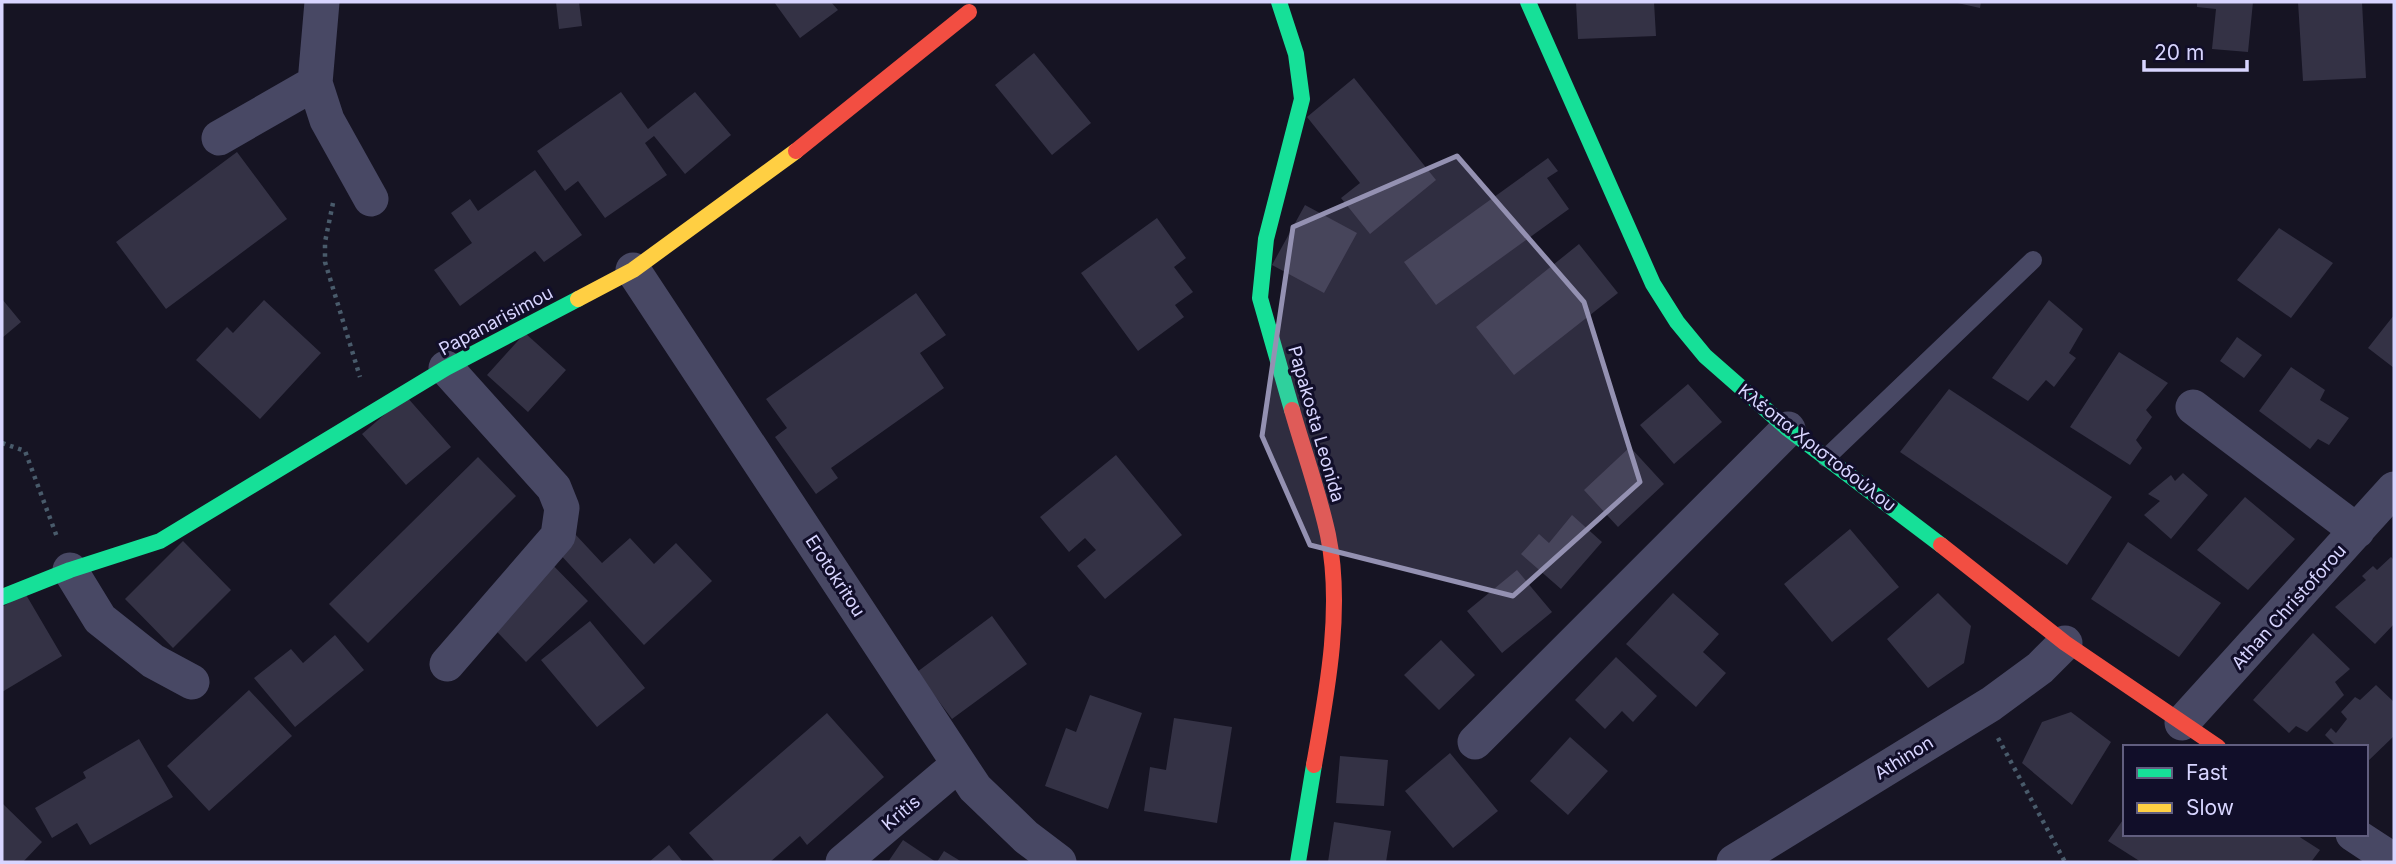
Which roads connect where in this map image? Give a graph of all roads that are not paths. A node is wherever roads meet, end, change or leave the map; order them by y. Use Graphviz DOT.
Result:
graph roads {
  1 [pos="322,2"];
  2 [pos="1279,2"];
  3 [pos="1528,2"];
  4 [pos="969,12"];
  5 [pos="315,83"];
  6 [pos="219,138"];
  7 [pos="371,198"];
  8 [pos="2033,260"];
  9 [pos="633,270"];
  10 [pos="446,368"];
  11 [pos="2193,407"];
  12 [pos="1788,429"];
  13 [pos="1826,458"];
  14 [pos="2394,489"];
  15 [pos="2357,531"];
  16 [pos="70,570"];
  17 [pos="2,597"];
  18 [pos="2065,643"];
  19 [pos="447,664"];
  20 [pos="192,682"];
  21 [pos="2182,723"];
  22 [pos="1475,742"];
  23 [pos="2215,745"];
  24 [pos="959,764"];
  25 [pos="2356,836"];
  26 [pos="2394,861"];
  27 [pos="843,862"];
  28 [pos="1059,862"];
  29 [pos="1298,862"];
  30 [pos="1734,862"];
  1 -- 5 [label="street"];
  2 -- 29 [label="street, Papakosta Leonida"];
  3 -- 12 [label="street, Κλέοπα Χριστοδούλου"];
  4 -- 9 [label="street, Papanarisimou"];
  5 -- 6 [label="street"];
  5 -- 7 [label="street"];
  8 -- 13 [label="lane"];
  9 -- 10 [label="street, Papanarisimou"];
  9 -- 24 [label="street, Erotokritou"];
  10 -- 16 [label="street, Papanarisimou"];
  10 -- 19 [label="street"];
  11 -- 15 [label="street"];
  12 -- 13 [label="street, Κλέοπα Χριστοδούλου"];
  12 -- 22 [label="street"];
  13 -- 18 [label="street, Κλέοπα Χριστοδούλου"];
  14 -- 15 [label="street, Athan Christoforou"];
  15 -- 21 [label="street, Athan Christoforou"];
  16 -- 17 [label="street, Papanarisimou"];
  16 -- 20 [label="street"];
  18 -- 21 [label="street, Κλέοπα Χριστοδούλου"];
  18 -- 30 [label="street, Athinon"];
  21 -- 23 [label="street, Κλέοπα Χριστοδούλου"];
  24 -- 27 [label="street, Kritis"];
  24 -- 28 [label="street, Erotokritou"];
  25 -- 26 [label="street"];
}
